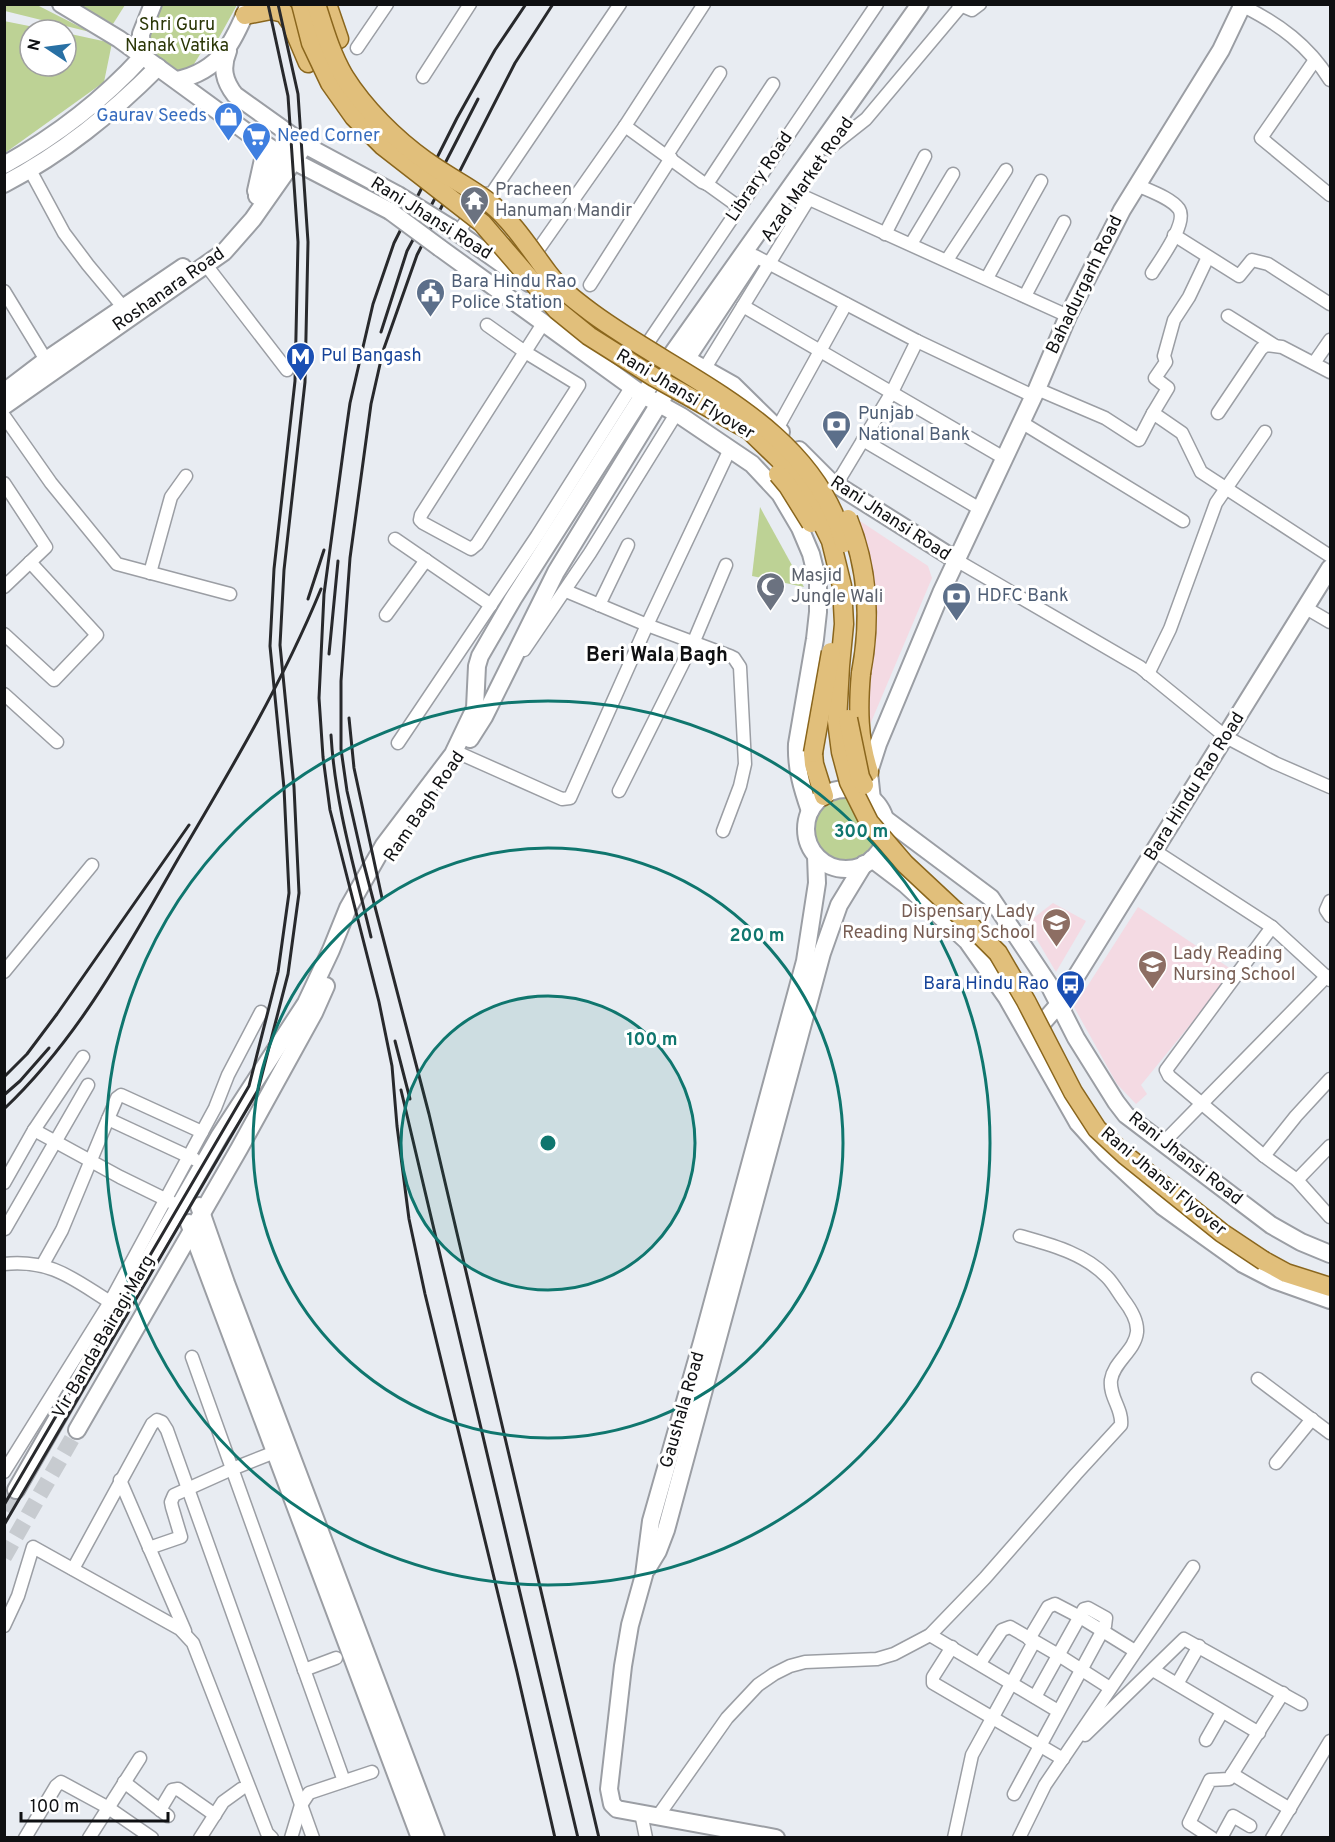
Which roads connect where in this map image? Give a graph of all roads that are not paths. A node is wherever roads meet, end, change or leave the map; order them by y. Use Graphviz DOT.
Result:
graph roads {
  1 [pos="61,4"];
  2 [pos="153,4"];
  3 [pos="301,4"];
  4 [pos="316,4"];
  5 [pos="327,4"];
  6 [pos="387,4"];
  7 [pos="470,4"];
  8 [pos="620,4"];
  9 [pos="704,4"];
  10 [pos="877,4"];
  11 [pos="920,4"];
  12 [pos="932,4"];
  13 [pos="980,4"];
  14 [pos="959,5"];
  15 [pos="1247,6"];
  16 [pos="247,10"];
  17 [pos="141,34"];
  18 [pos="119,39"];
  19 [pos="357,48"];
  20 [pos="228,51"];
  21 [pos="142,57"];
  22 [pos="1315,60"];
  23 [pos="158,67"];
  24 [pos="720,73"];
  25 [pos="423,77"];
  26 [pos="177,80"];
  27 [pos="1330,80"];
  28 [pos="773,84"];
  29 [pos="625,126"];
  30 [pos="252,136"];
  31 [pos="299,141"];
  32 [pos="828,149"];
  33 [pos="926,156"];
  34 [pos="669,157"];
  35 [pos="288,159"];
  36 [pos="4,165"];
  37 [pos="30,170"];
  38 [pos="1006,170"];
  39 [pos="953,174"];
  40 [pos="1041,181"];
  41 [pos="4,184"];
  42 [pos="445,184"];
  43 [pos="708,184"];
  44 [pos="1137,185"];
  45 [pos="1330,195"];
  46 [pos="802,196"];
  47 [pos="255,199"];
  48 [pos="740,207"];
  49 [pos="1064,222"];
  50 [pos="454,230"];
  51 [pos="885,234"];
  52 [pos="1174,236"];
  53 [pos="911,244"];
  54 [pos="540,247"];
  55 [pos="1208,257"];
  56 [pos="762,260"];
  57 [pos="947,260"];
  58 [pos="206,265"];
  59 [pos="1152,273"];
  60 [pos="987,278"];
  61 [pos="590,285"];
  62 [pos="4,291"];
  63 [pos="1025,296"];
  64 [pos="846,304"];
  65 [pos="1330,304"];
  66 [pos="743,306"];
  67 [pos="123,308"];
  68 [pos="1068,316"];
  69 [pos="1228,316"];
  70 [pos="544,322"];
  71 [pos="487,325"];
  72 [pos="1330,340"];
  73 [pos="918,341"];
  74 [pos="1274,345"];
  75 [pos="643,350"];
  76 [pos="525,352"];
  77 [pos="821,352"];
  78 [pos="681,355"];
  79 [pos="46,360"];
  80 [pos="1314,363"];
  81 [pos="705,368"];
  82 [pos="287,370"];
  83 [pos="1330,372"];
  84 [pos="638,390"];
  85 [pos="4,392"];
  86 [pos="892,392"];
  87 [pos="1035,392"];
  88 [pos="658,405"];
  89 [pos="4,406"];
  90 [pos="1153,413"];
  91 [pos="1218,413"];
  92 [pos="676,414"];
  93 [pos="4,416"];
  94 [pos="748,422"];
  95 [pos="1021,422"];
  96 [pos="777,429"];
  97 [pos="1265,432"];
  98 [pos="863,440"];
  99 [pos="730,449"];
  100 [pos="1004,458"];
  101 [pos="186,476"];
  102 [pos="833,482"];
  103 [pos="4,483"];
  104 [pos="1225,488"];
  105 [pos="780,494"];
  106 [pos="980,509"];
  107 [pos="1184,521"];
  108 [pos="395,538"];
  109 [pos="627,545"];
  110 [pos="1330,556"];
  111 [pos="426,560"];
  112 [pos="956,560"];
  113 [pos="30,562"];
  114 [pos="726,565"];
  115 [pos="1330,568"];
  116 [pos="150,573"];
  117 [pos="4,587"];
  118 [pos="566,591"];
  119 [pos="230,594"];
  120 [pos="513,599"];
  121 [pos="491,605"];
  122 [pos="599,605"];
  123 [pos="1306,608"];
  124 [pos="534,614"];
  125 [pos="386,615"];
  126 [pos="1330,622"];
  127 [pos="647,625"];
  128 [pos="4,634"];
  129 [pos="693,641"];
  130 [pos="1148,674"];
  131 [pos="497,690"];
  132 [pos="4,694"];
  133 [pos="479,712"];
  134 [pos="1226,737"];
  135 [pos="57,742"];
  136 [pos="398,743"];
  137 [pos="461,754"];
  138 [pos="869,772"];
  139 [pos="1330,787"];
  140 [pos="619,791"];
  141 [pos="824,796"];
  142 [pos="872,800"];
  143 [pos="810,811"];
  144 [pos="884,818"];
  145 [pos="723,831"];
  146 [pos="1155,851"];
  147 [pos="816,856"];
  148 [pos="868,862"];
  149 [pos="92,865"];
  150 [pos="1330,901"];
  151 [pos="1330,916"];
  152 [pos="1272,927"];
  153 [pos="4,972"];
  154 [pos="1329,978"];
  155 [pos="1059,1004"];
  156 [pos="261,1012"];
  157 [pos="1030,1038"];
  158 [pos="83,1057"];
  159 [pos="1330,1079"];
  160 [pos="88,1085"];
  161 [pos="1203,1103"];
  162 [pos="108,1119"];
  163 [pos="34,1130"];
  164 [pos="202,1131"];
  165 [pos="55,1142"];
  166 [pos="1163,1143"];
  167 [pos="1330,1146"];
  168 [pos="1264,1156"];
  169 [pos="195,1160"];
  170 [pos="91,1161"];
  171 [pos="1297,1180"];
  172 [pos="4,1182"];
  173 [pos="191,1184"];
  174 [pos="175,1203"];
  175 [pos="202,1214"];
  176 [pos="1330,1217"];
  177 [pos="5,1228"];
  178 [pos="192,1231"];
  179 [pos="1020,1236"];
  180 [pos="1330,1254"];
  181 [pos="1267,1257"];
  182 [pos="4,1264"];
  183 [pos="43,1264"];
  184 [pos="1330,1274"];
  185 [pos="1330,1287"];
  186 [pos="1330,1299"];
  187 [pos="115,1305"];
  188 [pos="192,1358"];
  189 [pos="1258,1379"];
  190 [pos="1312,1419"];
  191 [pos="77,1430"];
  192 [pos="1330,1433"];
  193 [pos="281,1454"];
  194 [pos="1276,1463"];
  195 [pos="232,1469"];
  196 [pos="4,1472"];
  197 [pos="120,1480"];
  198 [pos="188,1488"];
  199 [pos="16,1490"];
  200 [pos="149,1548"];
  201 [pos="1193,1567"];
  202 [pos="73,1569"];
  203 [pos="644,1575"];
  204 [pos="1080,1617"];
  205 [pos="4,1626"];
  206 [pos="1102,1631"];
  207 [pos="186,1635"];
  208 [pos="930,1635"];
  209 [pos="1031,1640"];
  210 [pos="1199,1646"];
  211 [pos="952,1647"];
  212 [pos="1135,1651"];
  213 [pos="1060,1656"];
  214 [pos="336,1658"];
  215 [pos="980,1663"];
  216 [pos="304,1670"];
  217 [pos="1082,1670"];
  218 [pos="1152,1670"];
  219 [pos="1010,1683"];
  220 [pos="1177,1684"];
  221 [pos="1110,1688"];
  222 [pos="1283,1694"];
  223 [pos="1035,1697"];
  224 [pos="1301,1704"];
  225 [pos="1058,1711"];
  226 [pos="1222,1712"];
  227 [pos="991,1718"];
  228 [pos="1259,1732"];
  229 [pos="1206,1740"];
  230 [pos="1330,1741"];
  231 [pos="1040,1746"];
  232 [pos="1066,1755"];
  233 [pos="140,1758"];
  234 [pos="372,1772"];
  235 [pos="1232,1774"];
  236 [pos="344,1781"];
  237 [pos="124,1782"];
  238 [pos="241,1789"];
  239 [pos="1014,1794"];
  240 [pos="301,1805"];
  241 [pos="107,1807"];
  242 [pos="1290,1809"];
  243 [pos="215,1815"];
  244 [pos="649,1815"];
  245 [pos="1250,1826"];
  246 [pos="745,1835"];
  247 [pos="25,1838"];
  248 [pos="89,1838"];
  249 [pos="152,1838"];
  250 [pos="200,1838"];
  251 [pos="272,1838"];
  252 [pos="291,1838"];
  253 [pos="312,1838"];
  254 [pos="420,1838"];
  255 [pos="436,1838"];
  256 [pos="646,1838"];
  257 [pos="776,1838"];
  258 [pos="954,1838"];
  259 [pos="1019,1838"];
  260 [pos="1212,1838"];
  261 [pos="1221,1838"];
  262 [pos="1272,1838"];
  1 -- 18 [label="main road, Rani Jhansi Road"];
  2 -- 17 [label="main road"];
  3 -- 42 [label="main road, Rani Jhansi Flyover, bridge"];
  4 -- 42 [label="main road, Rani Jhansi Flyover, bridge"];
  5 -- 42 [label="main road, bridge"];
  6 -- 19 [label="street"];
  7 -- 25 [label="street"];
  8 -- 50 [label="street"];
  9 -- 29 [label="street"];
  10 -- 48 [label="street, Library Road"];
  11 -- 78 [label="main road, Azad Market Road"];
  12 -- 32 [label="main road, Azad Market Road"];
  13 -- 14 [label="street"];
  14 -- 32 [label="street"];
  15 -- 22 [label="street"];
  15 -- 44 [label="main road, Bahadurgarh Road"];
  16 -- 20 [label="main road"];
  16 -- 42 [label="main road"];
  17 -- 18 [label="main road"];
  17 -- 21 [label="main road"];
  18 -- 21 [label="main road, Rani Jhansi Road"];
  20 -- 26 [label="main road"];
  20 -- 31 [label="main road, Rani Jhansi Road"];
  21 -- 23 [label="main road, Rani Jhansi Road"];
  21 -- 36 [label="main road"];
  22 -- 27 [label="street"];
  22 -- 45 [label="street"];
  23 -- 26 [label="main road, Rani Jhansi Road"];
  23 -- 37 [label="main road"];
  24 -- 34 [label="street"];
  26 -- 30 [label="main road, Rani Jhansi Road"];
  28 -- 43 [label="street"];
  29 -- 34 [label="street"];
  29 -- 54 [label="street"];
  30 -- 35 [label="main road, Rani Jhansi Road"];
  30 -- 47 [label="main road"];
  31 -- 35 [label="main road, Roshanara Road"];
  31 -- 50 [label="main road, Rani Jhansi Road, bridge"];
  32 -- 46 [label="main road, Azad Market Road"];
  33 -- 51 [label="street"];
  34 -- 43 [label="street"];
  34 -- 61 [label="street"];
  35 -- 47 [label="main road, Roshanara Road"];
  35 -- 58 [label="main road, Roshanara Road"];
  35 -- 70 [label="main road, Rani Jhansi Road, bridge"];
  37 -- 41 [label="main road"];
  37 -- 67 [label="street"];
  38 -- 57 [label="street"];
  39 -- 53 [label="street"];
  40 -- 60 [label="street"];
  42 -- 94 [label="main road, Rani Jhansi Flyover, bridge"];
  43 -- 48 [label="street"];
  44 -- 52 [label="street"];
  44 -- 68 [label="main road, Bahadurgarh Road"];
  46 -- 51 [label="street"];
  46 -- 56 [label="main road, Azad Market Road"];
  47 -- 67 [label="main road, Roshanara Road"];
  48 -- 75 [label="street, Library Road"];
  49 -- 63 [label="street"];
  50 -- 75 [label="main road, Rani Jhansi Road"];
  51 -- 53 [label="street"];
  52 -- 55 [label="street"];
  52 -- 59 [label="street"];
  53 -- 57 [label="street"];
  55 -- 65 [label="street"];
  55 -- 90 [label="street"];
  56 -- 64 [label="street"];
  56 -- 66 [label="street"];
  56 -- 78 [label="main road, Azad Market Road"];
  57 -- 60 [label="street"];
  58 -- 82 [label="street"];
  58 -- 89 [label="main road, Roshanara Road"];
  60 -- 63 [label="street"];
  62 -- 79 [label="street"];
  63 -- 68 [label="street"];
  64 -- 73 [label="street"];
  64 -- 77 [label="street"];
  66 -- 77 [label="street"];
  66 -- 81 [label="street"];
  67 -- 79 [label="main road, Roshanara Road"];
  68 -- 87 [label="main road, Bahadurgarh Road"];
  69 -- 74 [label="street"];
  70 -- 76 [label="street"];
  70 -- 84 [label="main road, Rani Jhansi Road"];
  71 -- 76 [label="street"];
  72 -- 80 [label="street"];
  73 -- 86 [label="street"];
  73 -- 87 [label="street"];
  74 -- 80 [label="street"];
  74 -- 91 [label="street"];
  75 -- 78 [label="main road, Rani Jhansi Road"];
  76 -- 76 [label="street"];
  77 -- 86 [label="street"];
  77 -- 96 [label="street"];
  78 -- 81 [label="main road, Rani Jhansi Road"];
  78 -- 84 [label="main road, Ram Bagh Road"];
  78 -- 88 [label="main road, Ram Bagh Road"];
  79 -- 85 [label="main road, Roshanara Road"];
  80 -- 83 [label="street"];
  81 -- 96 [label="main road, Rani Jhansi Road"];
  84 -- 88 [label="main road, Rani Jhansi Road"];
  84 -- 120 [label="main road, Ram Bagh Road"];
  84 -- 121 [label="street"];
  86 -- 98 [label="street"];
  86 -- 100 [label="street"];
  87 -- 90 [label="street"];
  87 -- 95 [label="main road, Bahadurgarh Road"];
  88 -- 92 [label="main road, Rani Jhansi Road"];
  88 -- 124 [label="main road, Ram Bagh Road"];
  90 -- 104 [label="street"];
  92 -- 99 [label="main road, Rani Jhansi Road"];
  92 -- 118 [label="street"];
  93 -- 116 [label="street"];
  94 -- 138 [label="main road, bridge"];
  94 -- 141 [label="main road, bridge"];
  94 -- 181 [label="main road, Rani Jhansi Flyover, bridge"];
  95 -- 100 [label="main road, Bahadurgarh Road"];
  95 -- 107 [label="street"];
  96 -- 102 [label="main road, Rani Jhansi Road"];
  97 -- 104 [label="street"];
  98 -- 102 [label="street"];
  98 -- 106 [label="street"];
  99 -- 105 [label="main road, Rani Jhansi Road"];
  99 -- 127 [label="street"];
  100 -- 106 [label="main road, Bahadurgarh Road"];
  101 -- 116 [label="street"];
  102 -- 105 [label="main road"];
  102 -- 112 [label="main road, Rani Jhansi Road"];
  103 -- 113 [label="street"];
  104 -- 110 [label="street"];
  104 -- 130 [label="street"];
  105 -- 143 [label="main road, Rani Jhansi Road"];
  106 -- 112 [label="main road, Bahadurgarh Road"];
  108 -- 111 [label="street"];
  109 -- 122 [label="street"];
  111 -- 121 [label="street"];
  111 -- 125 [label="street"];
  112 -- 130 [label="street"];
  112 -- 138 [label="main road, Rani Jhansi Road"];
  113 -- 117 [label="street"];
  113 -- 128 [label="street"];
  114 -- 129 [label="street"];
  115 -- 123 [label="main road, Bara Hindu Rao Road"];
  116 -- 119 [label="street"];
  118 -- 122 [label="street"];
  118 -- 131 [label="street"];
  120 -- 124 [label="main road"];
  120 -- 133 [label="main road, Ram Bagh Road"];
  121 -- 136 [label="street"];
  122 -- 127 [label="street"];
  123 -- 126 [label="street"];
  123 -- 134 [label="main road, Bara Hindu Rao Road"];
  124 -- 131 [label="main road, Ram Bagh Road"];
  127 -- 129 [label="street"];
  127 -- 137 [label="street"];
  129 -- 140 [label="street"];
  129 -- 145 [label="street"];
  130 -- 134 [label="street"];
  131 -- 133 [label="main road, Ram Bagh Road"];
  132 -- 135 [label="street"];
  133 -- 137 [label="main road, Ram Bagh Road"];
  133 -- 169 [label="main road, Ram Bagh Road"];
  134 -- 139 [label="street"];
  134 -- 146 [label="main road, Bara Hindu Rao Road"];
  137 -- 175 [label="main road, Ram Bagh Road"];
  138 -- 142 [label="main road, Rani Jhansi Road"];
  141 -- 142 [label="main road"];
  141 -- 143 [label="main road"];
  142 -- 144 [label="main road"];
  143 -- 147 [label="main road"];
  144 -- 148 [label="main road"];
  144 -- 155 [label="main road, Rani Jhansi Road"];
  146 -- 152 [label="street"];
  146 -- 155 [label="main road, Bara Hindu Rao Road"];
  147 -- 148 [label="main road"];
  147 -- 203 [label="main road, Gaushala Road"];
  148 -- 157 [label="main road"];
  148 -- 203 [label="main road"];
  149 -- 153 [label="street"];
  150 -- 151 [label="street"];
  152 -- 154 [label="street"];
  152 -- 161 [label="street"];
  154 -- 161 [label="street"];
  155 -- 157 [label="main road, Bara Hindu Rao Road"];
  155 -- 166 [label="main road, Rani Jhansi Road"];
  156 -- 164 [label="street"];
  157 -- 186 [label="main road"];
  158 -- 163 [label="street"];
  159 -- 168 [label="street"];
  160 -- 165 [label="street"];
  161 -- 166 [label="street"];
  161 -- 168 [label="street"];
  162 -- 164 [label="street"];
  162 -- 169 [label="street"];
  162 -- 170 [label="street"];
  163 -- 165 [label="street"];
  163 -- 172 [label="street"];
  164 -- 169 [label="street"];
  165 -- 170 [label="street"];
  165 -- 177 [label="street"];
  166 -- 180 [label="main road, Rani Jhansi Road"];
  167 -- 171 [label="street"];
  168 -- 171 [label="street"];
  169 -- 173 [label="main road, Ram Bagh Road"];
  169 -- 174 [label="street"];
  170 -- 174 [label="street"];
  170 -- 183 [label="street"];
  171 -- 176 [label="street"];
  173 -- 174 [label="main road, Vir Banda Bairagi Marg"];
  173 -- 175 [label="main road"];
  174 -- 178 [label="main road"];
  174 -- 187 [label="main road, Vir Banda Bairagi Marg"];
  175 -- 178 [label="main road, Vir Banda Bairagi Marg"];
  175 -- 193 [label="main road"];
  178 -- 191 [label="main road, Vir Banda Bairagi Marg"];
  178 -- 193 [label="main road"];
  179 -- 208 [label="street"];
  181 -- 184 [label="main road, Rani Jhansi Flyover"];
  181 -- 185 [label="main road, Rani Jhansi Flyover"];
  182 -- 183 [label="street"];
  183 -- 187 [label="street"];
  187 -- 196 [label="street"];
  187 -- 199 [label="main road, Vir Banda Bairagi Marg"];
  188 -- 195 [label="street"];
  189 -- 190 [label="street"];
  190 -- 192 [label="street"];
  190 -- 194 [label="street"];
  193 -- 195 [label="street"];
  193 -- 254 [label="main road"];
  193 -- 255 [label="main road"];
  195 -- 198 [label="street"];
  195 -- 216 [label="street"];
  197 -- 198 [label="street"];
  197 -- 200 [label="street"];
  197 -- 202 [label="street"];
  198 -- 200 [label="street"];
  198 -- 240 [label="street"];
  200 -- 207 [label="street"];
  201 -- 212 [label="street"];
  202 -- 205 [label="street"];
  202 -- 207 [label="street"];
  203 -- 244 [label="main road, Gaushala Road"];
  204 -- 206 [label="street"];
  204 -- 209 [label="street"];
  204 -- 213 [label="street"];
  206 -- 212 [label="street"];
  206 -- 217 [label="street"];
  207 -- 251 [label="street"];
  208 -- 211 [label="street"];
  208 -- 244 [label="street"];
  209 -- 213 [label="street"];
  209 -- 215 [label="street"];
  209 -- 219 [label="street"];
  210 -- 218 [label="street"];
  210 -- 220 [label="street"];
  210 -- 222 [label="street"];
  211 -- 215 [label="street"];
  211 -- 227 [label="street"];
  212 -- 221 [label="street"];
  213 -- 217 [label="street"];
  213 -- 223 [label="street"];
  214 -- 216 [label="street"];
  215 -- 219 [label="street"];
  216 -- 236 [label="street"];
  217 -- 221 [label="street"];
  217 -- 225 [label="street"];
  218 -- 220 [label="street"];
  218 -- 232 [label="street"];
  219 -- 223 [label="street"];
  219 -- 227 [label="street"];
  220 -- 226 [label="street"];
  221 -- 232 [label="street"];
  222 -- 224 [label="street"];
  222 -- 228 [label="street"];
  223 -- 225 [label="street"];
  225 -- 231 [label="street"];
  226 -- 228 [label="street"];
  226 -- 229 [label="street"];
  227 -- 231 [label="street"];
  227 -- 258 [label="street"];
  228 -- 235 [label="street"];
  230 -- 242 [label="street"];
  231 -- 232 [label="street"];
  231 -- 239 [label="street"];
  232 -- 259 [label="street"];
  233 -- 237 [label="street"];
  234 -- 236 [label="street"];
  235 -- 242 [label="street"];
  235 -- 260 [label="street"];
  236 -- 240 [label="street"];
  237 -- 241 [label="street"];
  237 -- 243 [label="street"];
  238 -- 243 [label="street"];
  240 -- 252 [label="street"];
  240 -- 253 [label="street"];
  241 -- 247 [label="street"];
  241 -- 248 [label="street"];
  241 -- 249 [label="street"];
  242 -- 262 [label="street"];
  243 -- 250 [label="street"];
  244 -- 246 [label="main road, Gaushala Road"];
  244 -- 256 [label="street"];
  245 -- 261 [label="street"];
  246 -- 257 [label="main road, Gaushala Road"];
}
